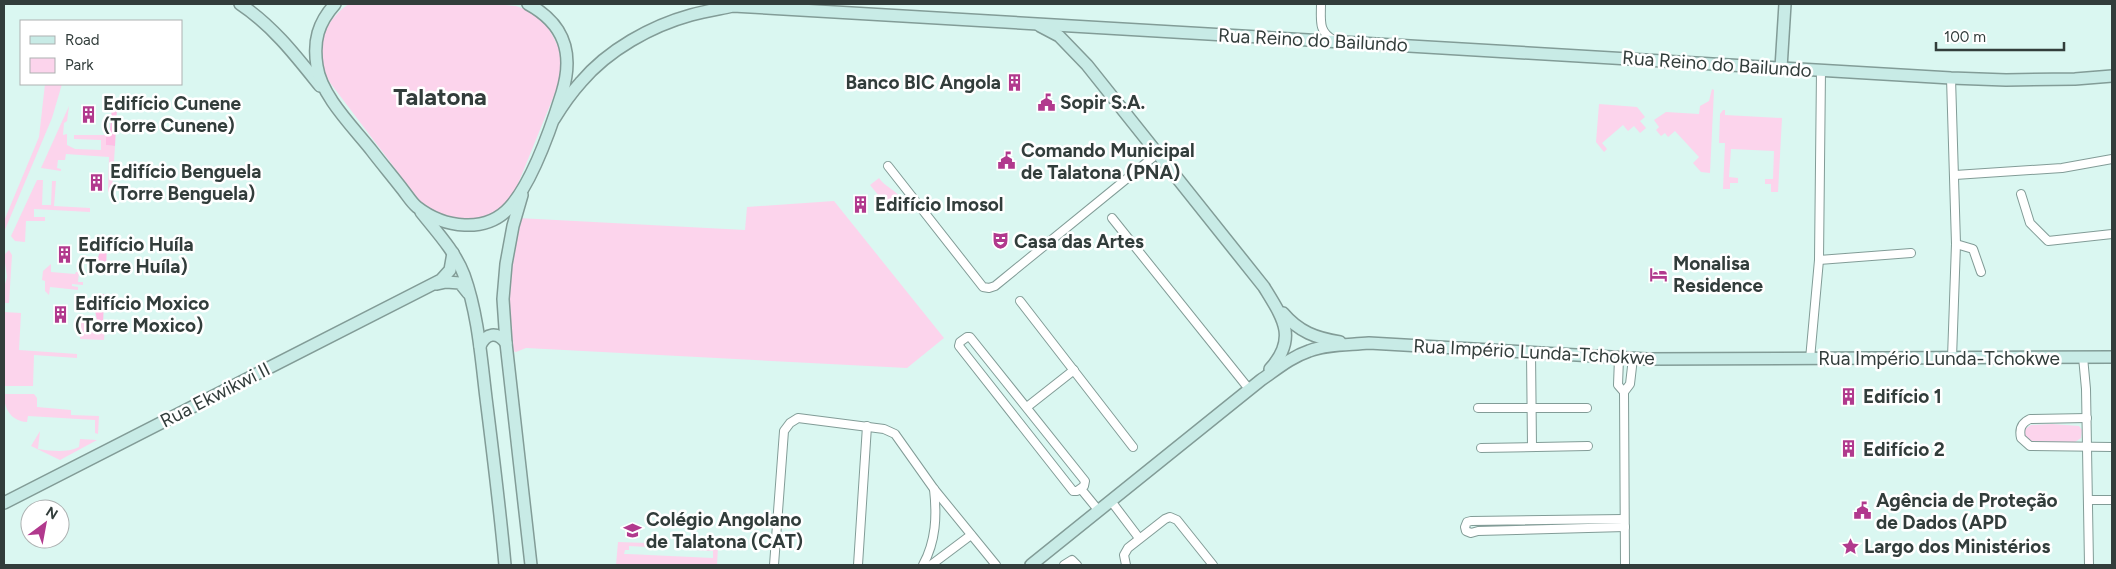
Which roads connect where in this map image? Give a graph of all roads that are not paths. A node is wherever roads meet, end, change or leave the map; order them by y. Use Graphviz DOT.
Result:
graph roads {
  1 [pos="240,4"];
  2 [pos="335,4"];
  3 [pos="528,4"];
  4 [pos="709,4"];
  5 [pos="1321,4"];
  6 [pos="1785,4"];
  7 [pos="733,6"];
  8 [pos="1026,23"];
  9 [pos="1340,42"];
  10 [pos="1780,68"];
  11 [pos="1821,70"];
  12 [pos="2112,76"];
  13 [pos="1951,78"];
  14 [pos="2006,80"];
  15 [pos="2112,85"];
  16 [pos="329,97"];
  17 [pos="554,119"];
  18 [pos="1157,154"];
  19 [pos="2112,159"];
  20 [pos="888,166"];
  21 [pos="1955,175"];
  22 [pos="526,184"];
  23 [pos="2020,194"];
  24 [pos="416,207"];
  25 [pos="1112,218"];
  26 [pos="2112,234"];
  27 [pos="1956,244"];
  28 [pos="453,253"];
  29 [pos="1911,253"];
  30 [pos="1819,260"];
  31 [pos="1981,272"];
  32 [pos="1264,287"];
  33 [pos="426,288"];
  34 [pos="471,298"];
  35 [pos="1020,301"];
  36 [pos="506,343"];
  37 [pos="1368,343"];
  38 [pos="480,346"];
  39 [pos="1531,353"];
  40 [pos="2083,357"];
  41 [pos="2112,357"];
  42 [pos="1618,358"];
  43 [pos="1633,358"];
  44 [pos="1952,358"];
  45 [pos="1810,359"];
  46 [pos="1074,370"];
  47 [pos="1261,380"];
  48 [pos="1249,389"];
  49 [pos="1624,392"];
  50 [pos="1027,407"];
  51 [pos="1478,408"];
  52 [pos="1531,408"];
  53 [pos="1587,408"];
  54 [pos="2087,418"];
  55 [pos="867,426"];
  56 [pos="1588,446"];
  57 [pos="1133,447"];
  58 [pos="1532,447"];
  59 [pos="2088,447"];
  60 [pos="2112,447"];
  61 [pos="1481,448"];
  62 [pos="934,489"];
  63 [pos="1081,489"];
  64 [pos="2088,500"];
  65 [pos="2112,500"];
  66 [pos="1111,501"];
  67 [pos="4,503"];
  68 [pos="1099,511"];
  69 [pos="1625,523"];
  70 [pos="971,534"];
  71 [pos="1139,538"];
  72 [pos="505,565"];
  73 [pos="531,565"];
  74 [pos="774,565"];
  75 [pos="858,565"];
  76 [pos="922,565"];
  77 [pos="931,565"];
  78 [pos="996,565"];
  79 [pos="1031,565"];
  80 [pos="1064,565"];
  81 [pos="1077,565"];
  82 [pos="1126,565"];
  83 [pos="1213,565"];
  84 [pos="1625,565"];
  85 [pos="2089,565"];
  1 -- 16 [label="main road"];
  2 -- 16 [label="main road"];
  3 -- 17 [label="main road"];
  4 -- 7 [label="main road"];
  5 -- 9 [label="street"];
  6 -- 10 [label="main road"];
  7 -- 8 [label="main road, Rua Reino do Bailundo"];
  7 -- 17 [label="main road, Rua Reino do Bailundo"];
  8 -- 9 [label="main road, Rua Reino do Bailundo"];
  8 -- 18 [label="main road"];
  9 -- 10 [label="main road, Rua Reino do Bailundo"];
  10 -- 11 [label="main road, Rua Reino do Bailundo"];
  11 -- 13 [label="main road, Rua Reino do Bailundo"];
  11 -- 30 [label="street"];
  12 -- 14 [label="main road, Rua Reino do Bailundo"];
  13 -- 14 [label="main road, Rua Reino do Bailundo"];
  13 -- 21 [label="street"];
  14 -- 15 [label="main road"];
  16 -- 24 [label="main road"];
  17 -- 22 [label="main road"];
  18 -- 20 [label="street"];
  18 -- 32 [label="main road"];
  19 -- 21 [label="street"];
  21 -- 27 [label="street"];
  22 -- 24 [label="main road"];
  22 -- 36 [label="main road"];
  23 -- 26 [label="street"];
  24 -- 28 [label="main road"];
  25 -- 48 [label="street"];
  27 -- 31 [label="street"];
  27 -- 44 [label="street"];
  28 -- 33 [label="main road, Rua Ekwikwi II"];
  28 -- 34 [label="main road"];
  29 -- 30 [label="street"];
  30 -- 45 [label="street"];
  32 -- 37 [label="main road"];
  32 -- 47 [label="main road"];
  33 -- 34 [label="main road, Rua Ekwikwi II"];
  33 -- 67 [label="main road, Rua Ekwikwi II"];
  34 -- 38 [label="main road"];
  35 -- 46 [label="street"];
  36 -- 38 [label="main road"];
  36 -- 73 [label="main road"];
  37 -- 39 [label="main road, Rua Império Lunda-Tchokwe"];
  37 -- 47 [label="main road, Rua Império Lunda-Tchokwe"];
  38 -- 72 [label="main road"];
  39 -- 42 [label="main road, Rua Império Lunda-Tchokwe"];
  39 -- 52 [label="street"];
  40 -- 41 [label="main road, Rua Império Lunda-Tchokwe"];
  40 -- 44 [label="main road, Rua Império Lunda-Tchokwe"];
  40 -- 54 [label="street"];
  42 -- 43 [label="main road, Rua Império Lunda-Tchokwe"];
  42 -- 49 [label="street"];
  43 -- 45 [label="main road, Rua Império Lunda-Tchokwe"];
  43 -- 49 [label="street"];
  44 -- 45 [label="main road, Rua Império Lunda-Tchokwe"];
  46 -- 50 [label="street"];
  46 -- 57 [label="street"];
  47 -- 48 [label="main road, Rua Império Lunda-Tchokwe"];
  48 -- 66 [label="main road, Rua Império Lunda-Tchokwe"];
  49 -- 69 [label="street"];
  50 -- 63 [label="street"];
  50 -- 63 [label="street"];
  51 -- 52 [label="street"];
  52 -- 53 [label="street"];
  52 -- 58 [label="street"];
  54 -- 59 [label="street"];
  54 -- 59 [label="street"];
  55 -- 62 [label="street"];
  55 -- 74 [label="street"];
  55 -- 75 [label="street"];
  56 -- 58 [label="street"];
  58 -- 61 [label="street"];
  59 -- 60 [label="street"];
  59 -- 64 [label="street"];
  62 -- 70 [label="street"];
  62 -- 76 [label="street"];
  63 -- 68 [label="street"];
  64 -- 65 [label="street"];
  64 -- 85 [label="street"];
  66 -- 68 [label="main road, Rua Império Lunda-Tchokwe"];
  66 -- 71 [label="street"];
  68 -- 79 [label="main road, Rua Império Lunda-Tchokwe"];
  69 -- 69 [label="street"];
  69 -- 84 [label="street"];
  70 -- 77 [label="street"];
  70 -- 78 [label="street"];
  71 -- 82 [label="street"];
  71 -- 83 [label="street"];
  80 -- 81 [label="street"];
}
